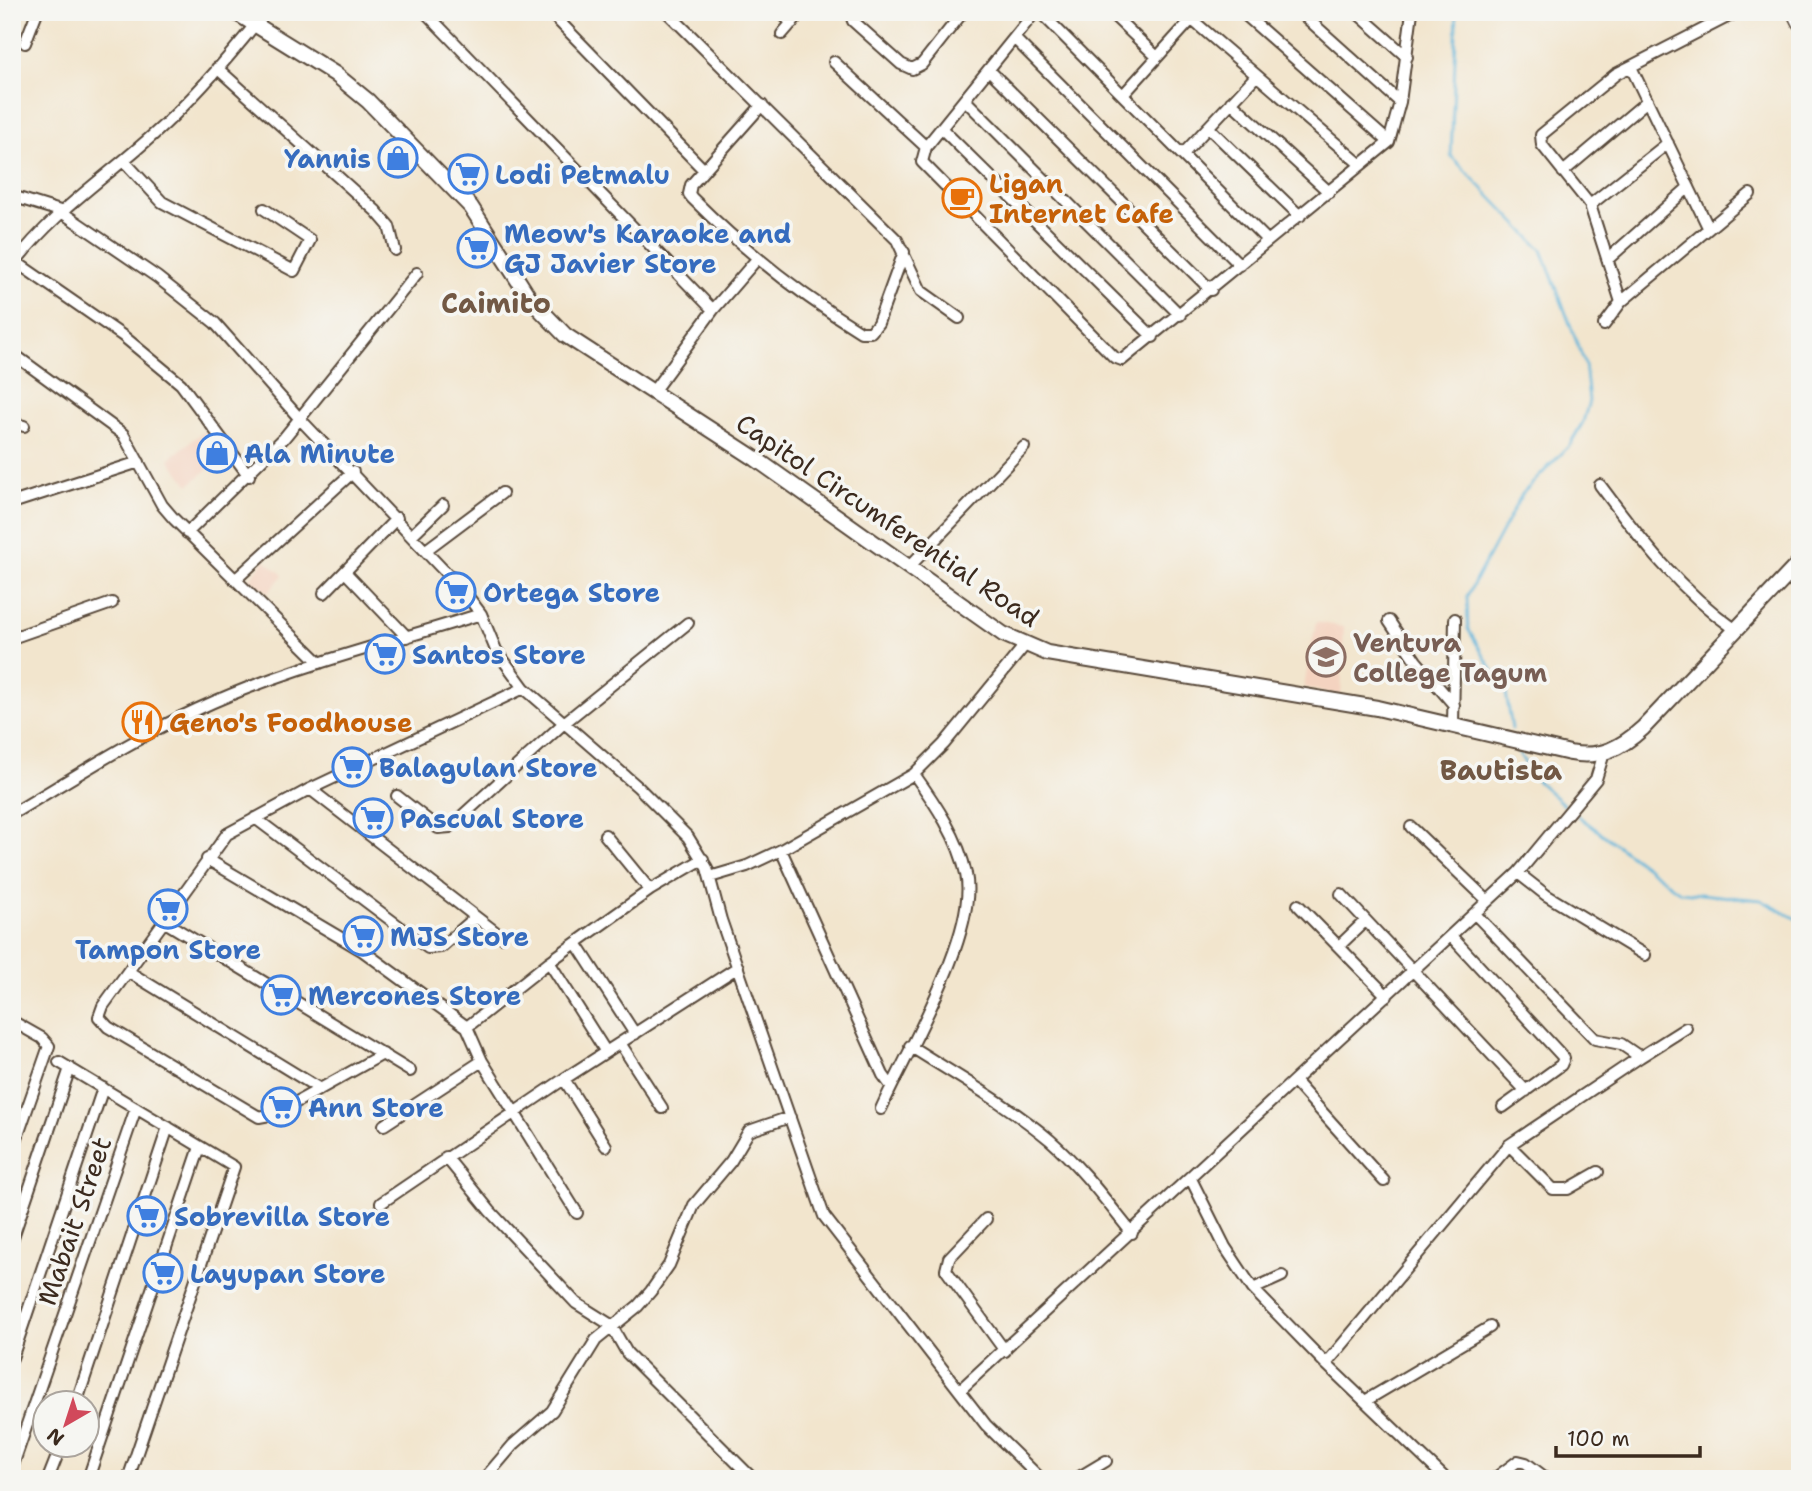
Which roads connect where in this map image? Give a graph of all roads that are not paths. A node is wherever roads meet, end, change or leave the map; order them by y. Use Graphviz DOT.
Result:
graph roads {
  1 [pos="37,12"];
  2 [pos="235,12"];
  3 [pos="265,12"];
  4 [pos="425,12"];
  5 [pos="550,12"];
  6 [pos="667,12"];
  7 [pos="780,12"];
  8 [pos="801,12"];
  9 [pos="850,12"];
  10 [pos="1038,12"];
  11 [pos="1110,12"];
  12 [pos="1242,12"];
  13 [pos="1300,12"];
  14 [pos="1356,12"];
  15 [pos="1412,12"];
  16 [pos="1737,12"];
  17 [pos="1795,12"];
  18 [pos="957,14"];
  19 [pos="1187,16"];
  20 [pos="1800,22"];
  21 [pos="792,23"];
  22 [pos="253,26"];
  23 [pos="782,34"];
  24 [pos="1014,38"];
  25 [pos="25,43"];
  26 [pos="1157,57"];
  27 [pos="1407,57"];
  28 [pos="834,62"];
  29 [pos="1631,67"];
  30 [pos="217,68"];
  31 [pos="989,70"];
  32 [pos="1256,76"];
  33 [pos="1123,95"];
  34 [pos="965,100"];
  35 [pos="1231,102"];
  36 [pos="1401,102"];
  37 [pos="1646,102"];
  38 [pos="762,105"];
  39 [pos="1208,127"];
  40 [pos="942,129"];
  41 [pos="1389,142"];
  42 [pos="1668,143"];
  43 [pos="926,147"];
  44 [pos="1183,154"];
  45 [pos="124,161"];
  46 [pos="1361,164"];
  47 [pos="703,169"];
  48 [pos="1563,172"];
  49 [pos="1689,187"];
  50 [pos="1329,192"];
  51 [pos="1750,194"];
  52 [pos="12,196"];
  53 [pos="1590,205"];
  54 [pos="264,209"];
  55 [pos="60,211"];
  56 [pos="1300,216"];
  57 [pos="1708,227"];
  58 [pos="1268,241"];
  59 [pos="395,250"];
  60 [pos="904,252"];
  61 [pos="757,259"];
  62 [pos="1608,259"];
  63 [pos="14,264"];
  64 [pos="1240,265"];
  65 [pos="416,272"];
  66 [pos="1211,290"];
  67 [pos="1621,302"];
  68 [pos="713,310"];
  69 [pos="1180,315"];
  70 [pos="959,318"];
  71 [pos="1604,325"];
  72 [pos="1153,337"];
  73 [pos="12,353"];
  74 [pos="652,393"];
  75 [pos="300,419"];
  76 [pos="1024,447"];
  77 [pos="139,462"];
  78 [pos="353,472"];
  79 [pos="248,476"];
  80 [pos="1600,485"];
  81 [pos="502,493"];
  82 [pos="12,503"];
  83 [pos="443,505"];
  84 [pos="397,518"];
  85 [pos="187,533"];
  86 [pos="412,534"];
  87 [pos="426,550"];
  88 [pos="1800,562"];
  89 [pos="909,567"];
  90 [pos="345,572"];
  91 [pos="235,580"];
  92 [pos="324,593"];
  93 [pos="112,603"];
  94 [pos="481,614"];
  95 [pos="1455,619"];
  96 [pos="1389,621"];
  97 [pos="688,623"];
  98 [pos="1736,630"];
  99 [pos="407,637"];
  100 [pos="12,638"];
  101 [pos="1025,645"];
  102 [pos="320,663"];
  103 [pos="523,688"];
  104 [pos="1454,705"];
  105 [pos="564,723"];
  106 [pos="1454,725"];
  107 [pos="1604,753"];
  108 [pos="914,774"];
  109 [pos="310,789"];
  110 [pos="397,796"];
  111 [pos="12,814"];
  112 [pos="255,818"];
  113 [pos="1411,827"];
  114 [pos="605,835"];
  115 [pos="781,850"];
  116 [pos="208,859"];
  117 [pos="703,859"];
  118 [pos="1518,873"];
  119 [pos="710,877"];
  120 [pos="650,890"];
  121 [pos="1341,894"];
  122 [pos="1488,901"];
  123 [pos="1298,905"];
  124 [pos="1475,914"];
  125 [pos="476,917"];
  126 [pos="1365,921"];
  127 [pos="165,922"];
  128 [pos="1451,936"];
  129 [pos="502,937"];
  130 [pos="576,943"];
  131 [pos="1340,945"];
  132 [pos="1645,955"];
  133 [pos="549,962"];
  134 [pos="738,967"];
  135 [pos="129,972"];
  136 [pos="1412,972"];
  137 [pos="1387,996"];
  138 [pos="12,1021"];
  139 [pos="467,1027"];
  140 [pos="1686,1028"];
  141 [pos="635,1034"];
  142 [pos="620,1043"];
  143 [pos="911,1046"];
  144 [pos="606,1052"];
  145 [pos="383,1054"];
  146 [pos="1640,1057"];
  147 [pos="482,1061"];
  148 [pos="59,1062"];
  149 [pos="70,1068"];
  150 [pos="410,1071"];
  151 [pos="564,1079"];
  152 [pos="1294,1082"];
  153 [pos="891,1086"];
  154 [pos="103,1088"];
  155 [pos="320,1088"];
  156 [pos="1526,1091"];
  157 [pos="1503,1107"];
  158 [pos="136,1108"];
  159 [pos="662,1108"];
  160 [pos="881,1109"];
  161 [pos="513,1113"];
  162 [pos="790,1117"];
  163 [pos="384,1125"];
  164 [pos="168,1127"];
  165 [pos="1509,1145"];
  166 [pos="200,1146"];
  167 [pos="606,1146"];
  168 [pos="12,1152"];
  169 [pos="446,1157"];
  170 [pos="1598,1172"];
  171 [pos="1191,1180"];
  172 [pos="1384,1181"];
  173 [pos="381,1203"];
  174 [pos="577,1213"];
  175 [pos="986,1219"];
  176 [pos="1132,1233"];
  177 [pos="12,1240"];
  178 [pos="1282,1276"];
  179 [pos="1253,1289"];
  180 [pos="611,1325"];
  181 [pos="1490,1327"];
  182 [pos="1005,1351"];
  183 [pos="12,1358"];
  184 [pos="1325,1364"];
  185 [pos="81,1390"];
  186 [pos="960,1390"];
  187 [pos="1365,1401"];
  188 [pos="55,1460"];
  189 [pos="1106,1461"];
  190 [pos="12,1468"];
  191 [pos="48,1479"];
  192 [pos="88,1479"];
  193 [pos="128,1479"];
  194 [pos="484,1479"];
  195 [pos="752,1479"];
  196 [pos="1041,1479"];
  197 [pos="1076,1479"];
  198 [pos="1446,1479"];
  199 [pos="1494,1479"];
  200 [pos="1546,1479"];
  1 -- 25 [label="street"];
  2 -- 22 [label="main road, Capitol Circumferential Road"];
  3 -- 22 [label="street"];
  4 -- 68 [label="street"];
  5 -- 47 [label="street"];
  6 -- 38 [label="street"];
  7 -- 21 [label="street"];
  8 -- 21 [label="street"];
  9 -- 18 [label="street"];
  10 -- 24 [label="street"];
  10 -- 33 [label="street"];
  11 -- 26 [label="street"];
  12 -- 41 [label="street"];
  13 -- 36 [label="street"];
  14 -- 27 [label="street"];
  15 -- 27 [label="street"];
  16 -- 29 [label="street"];
  17 -- 20 [label="highway"];
  19 -- 26 [label="street"];
  19 -- 32 [label="street"];
  21 -- 23 [label="street"];
  22 -- 30 [label="street"];
  22 -- 74 [label="main road, Capitol Circumferential Road"];
  24 -- 31 [label="street"];
  24 -- 64 [label="street"];
  26 -- 33 [label="street"];
  27 -- 36 [label="street"];
  28 -- 43 [label="street"];
  29 -- 37 [label="street"];
  29 -- 48 [label="street"];
  30 -- 45 [label="street"];
  30 -- 59 [label="street"];
  31 -- 34 [label="street"];
  31 -- 66 [label="street"];
  32 -- 35 [label="street"];
  32 -- 46 [label="street"];
  33 -- 44 [label="street"];
  34 -- 40 [label="street"];
  34 -- 69 [label="street"];
  35 -- 39 [label="street"];
  35 -- 50 [label="street"];
  36 -- 41 [label="street"];
  37 -- 42 [label="street"];
  37 -- 48 [label="street"];
  38 -- 47 [label="street"];
  38 -- 60 [label="street"];
  39 -- 44 [label="street"];
  39 -- 56 [label="street"];
  40 -- 43 [label="street"];
  40 -- 72 [label="street"];
  41 -- 46 [label="street"];
  42 -- 49 [label="street"];
  42 -- 53 [label="street"];
  43 -- 72 [label="street"];
  44 -- 58 [label="street"];
  45 -- 54 [label="street"];
  45 -- 55 [label="street"];
  46 -- 50 [label="street"];
  47 -- 61 [label="street"];
  48 -- 53 [label="street"];
  49 -- 57 [label="street"];
  49 -- 62 [label="street"];
  50 -- 56 [label="street"];
  51 -- 57 [label="street"];
  52 -- 55 [label="street"];
  53 -- 62 [label="street"];
  55 -- 63 [label="street"];
  55 -- 75 [label="street"];
  56 -- 58 [label="street"];
  57 -- 67 [label="street"];
  58 -- 64 [label="street"];
  60 -- 61 [label="street"];
  60 -- 70 [label="street"];
  61 -- 68 [label="street"];
  62 -- 67 [label="street"];
  63 -- 79 [label="street"];
  64 -- 66 [label="street"];
  65 -- 75 [label="street"];
  66 -- 69 [label="street"];
  67 -- 71 [label="street"];
  68 -- 74 [label="street"];
  69 -- 72 [label="street"];
  73 -- 77 [label="street"];
  74 -- 89 [label="main road, Capitol Circumferential Road"];
  75 -- 78 [label="street"];
  75 -- 79 [label="street"];
  76 -- 89 [label="street"];
  77 -- 82 [label="street"];
  77 -- 85 [label="street"];
  78 -- 84 [label="street"];
  78 -- 91 [label="street"];
  79 -- 85 [label="street"];
  80 -- 98 [label="street"];
  81 -- 87 [label="street"];
  83 -- 86 [label="street"];
  84 -- 86 [label="street"];
  84 -- 90 [label="street"];
  85 -- 91 [label="street"];
  86 -- 87 [label="street"];
  87 -- 94 [label="street"];
  88 -- 98 [label="main road"];
  89 -- 101 [label="main road, Capitol Circumferential Road"];
  90 -- 92 [label="street"];
  90 -- 99 [label="street"];
  91 -- 102 [label="street"];
  93 -- 100 [label="street"];
  94 -- 99 [label="street"];
  94 -- 103 [label="street"];
  95 -- 104 [label="street"];
  96 -- 104 [label="street"];
  97 -- 105 [label="street"];
  98 -- 107 [label="main road"];
  99 -- 102 [label="street"];
  101 -- 106 [label="main road, Capitol Circumferential Road"];
  101 -- 108 [label="street"];
  102 -- 111 [label="street"];
  103 -- 105 [label="street"];
  103 -- 109 [label="street"];
  104 -- 106 [label="street"];
  105 -- 110 [label="street"];
  105 -- 117 [label="street"];
  106 -- 107 [label="main road, Capitol Circumferential Road"];
  107 -- 118 [label="street"];
  108 -- 115 [label="street"];
  108 -- 143 [label="street"];
  109 -- 112 [label="street"];
  109 -- 125 [label="street"];
  112 -- 116 [label="street"];
  112 -- 125 [label="street"];
  113 -- 122 [label="street"];
  114 -- 120 [label="street"];
  115 -- 119 [label="street"];
  115 -- 153 [label="street"];
  116 -- 127 [label="street"];
  116 -- 139 [label="street"];
  117 -- 119 [label="street"];
  117 -- 120 [label="street"];
  118 -- 122 [label="street"];
  118 -- 132 [label="street"];
  119 -- 134 [label="street"];
  120 -- 130 [label="street"];
  121 -- 126 [label="street"];
  122 -- 124 [label="street"];
  123 -- 131 [label="street"];
  124 -- 128 [label="street"];
  124 -- 146 [label="street"];
  125 -- 129 [label="street"];
  126 -- 131 [label="street"];
  126 -- 136 [label="street"];
  127 -- 135 [label="street"];
  127 -- 145 [label="street"];
  128 -- 136 [label="street"];
  128 -- 156 [label="street"];
  130 -- 133 [label="street"];
  130 -- 141 [label="street"];
  131 -- 137 [label="street"];
  133 -- 139 [label="street"];
  133 -- 144 [label="street"];
  134 -- 141 [label="street"];
  134 -- 162 [label="street"];
  135 -- 155 [label="street"];
  135 -- 155 [label="street"];
  136 -- 137 [label="street"];
  136 -- 156 [label="street"];
  137 -- 152 [label="street"];
  138 -- 168 [label="street"];
  139 -- 147 [label="street"];
  140 -- 146 [label="street"];
  141 -- 142 [label="street"];
  142 -- 144 [label="street"];
  142 -- 159 [label="street"];
  143 -- 153 [label="street"];
  143 -- 176 [label="street"];
  144 -- 151 [label="street"];
  145 -- 150 [label="street"];
  145 -- 155 [label="street"];
  146 -- 165 [label="street"];
  147 -- 161 [label="street"];
  147 -- 163 [label="street"];
  148 -- 149 [label="street"];
  149 -- 154 [label="street"];
  149 -- 177 [label="street"];
  151 -- 161 [label="street"];
  151 -- 167 [label="street"];
  152 -- 171 [label="street"];
  152 -- 172 [label="street"];
  153 -- 160 [label="street"];
  154 -- 158 [label="street"];
  154 -- 183 [label="street"];
  156 -- 157 [label="street"];
  158 -- 164 [label="street"];
  158 -- 190 [label="street, Mabait Street"];
  161 -- 169 [label="street"];
  161 -- 174 [label="street"];
  162 -- 180 [label="street"];
  162 -- 186 [label="street"];
  164 -- 166 [label="street"];
  164 -- 185 [label="street"];
  165 -- 170 [label="street"];
  165 -- 184 [label="street"];
  166 -- 192 [label="street"];
  166 -- 193 [label="street"];
  169 -- 173 [label="street"];
  169 -- 180 [label="street"];
  171 -- 176 [label="street"];
  171 -- 179 [label="street"];
  175 -- 182 [label="street"];
  176 -- 182 [label="street"];
  178 -- 179 [label="street"];
  179 -- 184 [label="street"];
  180 -- 194 [label="street"];
  180 -- 195 [label="street"];
  181 -- 187 [label="street"];
  182 -- 186 [label="street"];
  184 -- 187 [label="street"];
  186 -- 196 [label="street"];
  187 -- 198 [label="street"];
  188 -- 191 [label="street"];
  189 -- 197 [label="street"];
  199 -- 200 [label="street"];
}
